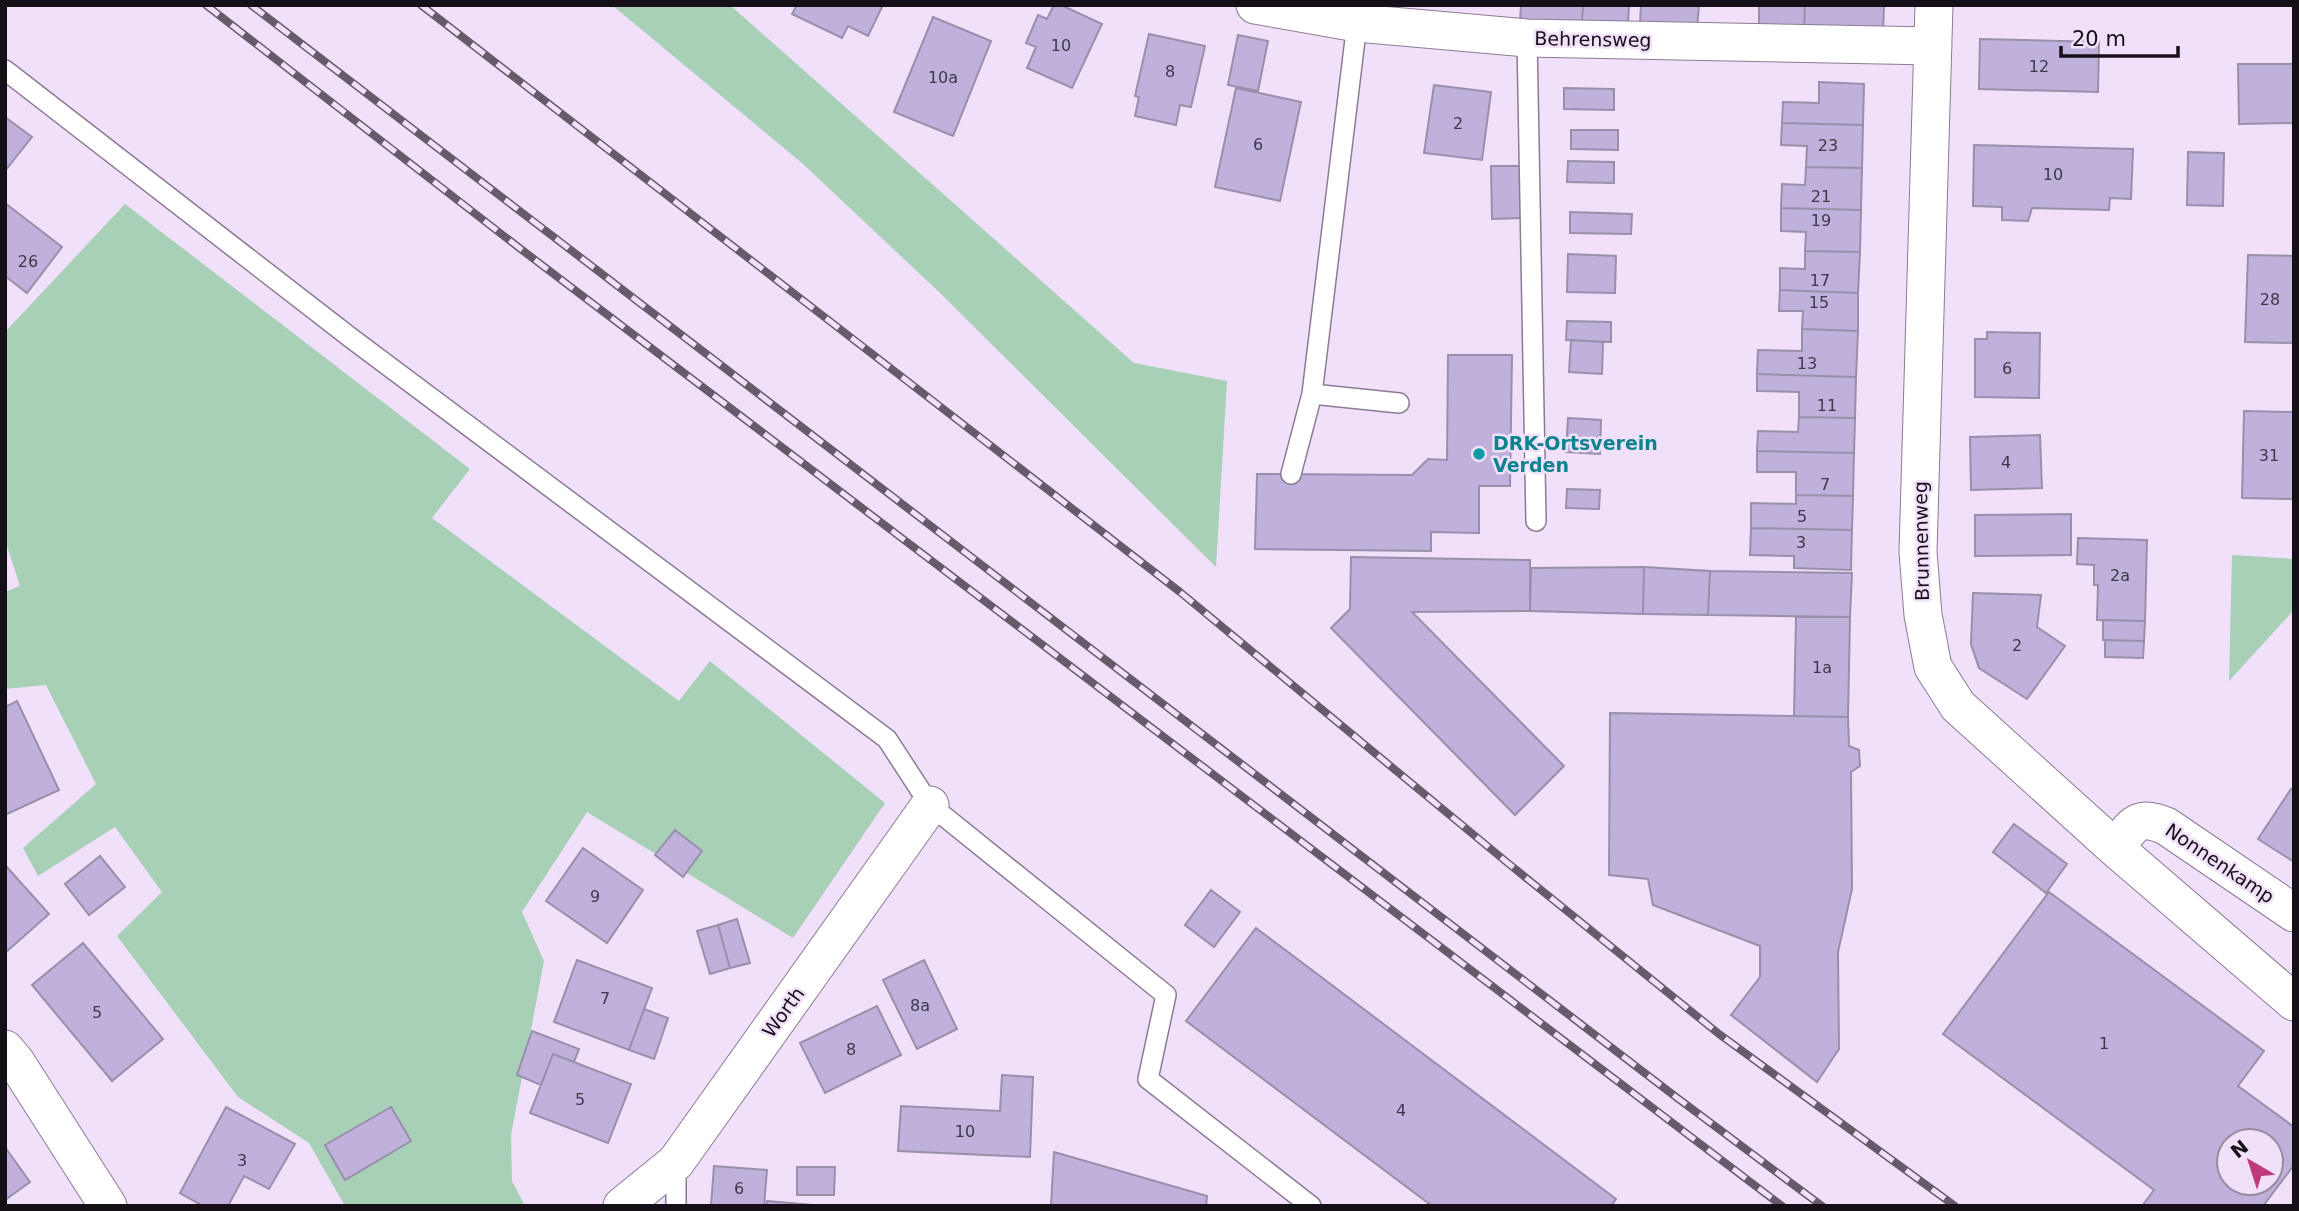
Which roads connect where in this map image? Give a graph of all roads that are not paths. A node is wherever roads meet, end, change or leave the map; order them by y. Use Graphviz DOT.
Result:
graph roads {
  1 [pos="1255,5"];
  2 [pos="1934,5"];
  3 [pos="1357,23"];
  4 [pos="1527,38"];
  5 [pos="1933,46"];
  6 [pos="5,70"];
  7 [pos="1312,394"];
  8 [pos="1399,403"];
  9 [pos="1291,474"];
  10 [pos="1536,520"];
  11 [pos="930,805"];
  12 [pos="2115,848"];
  13 [pos="2294,913"];
  14 [pos="2294,1002"];
  15 [pos="5,1049"];
  16 [pos="676,1162"];
  17 [pos="108,1206"];
  18 [pos="622,1206"];
  19 [pos="676,1206"];
  20 [pos="1311,1206"];
  1 -- 3 [label="street, Behrensweg"];
  2 -- 5 [label="street, Brunnenweg"];
  3 -- 4 [label="street, Behrensweg"];
  3 -- 7 [label="lane"];
  4 -- 5 [label="street, Behrensweg"];
  4 -- 10 [label="lane"];
  5 -- 12 [label="street, Brunnenweg"];
  6 -- 11 [label="lane"];
  7 -- 8 [label="lane"];
  7 -- 9 [label="lane"];
  11 -- 16 [label="street, Worth"];
  11 -- 20 [label="lane"];
  12 -- 13 [label="street, Nonnenkamp"];
  12 -- 14 [label="street, Brunnenweg"];
  15 -- 17 [label="street"];
  16 -- 18 [label="street, Worth"];
  16 -- 19 [label="lane"];
}
